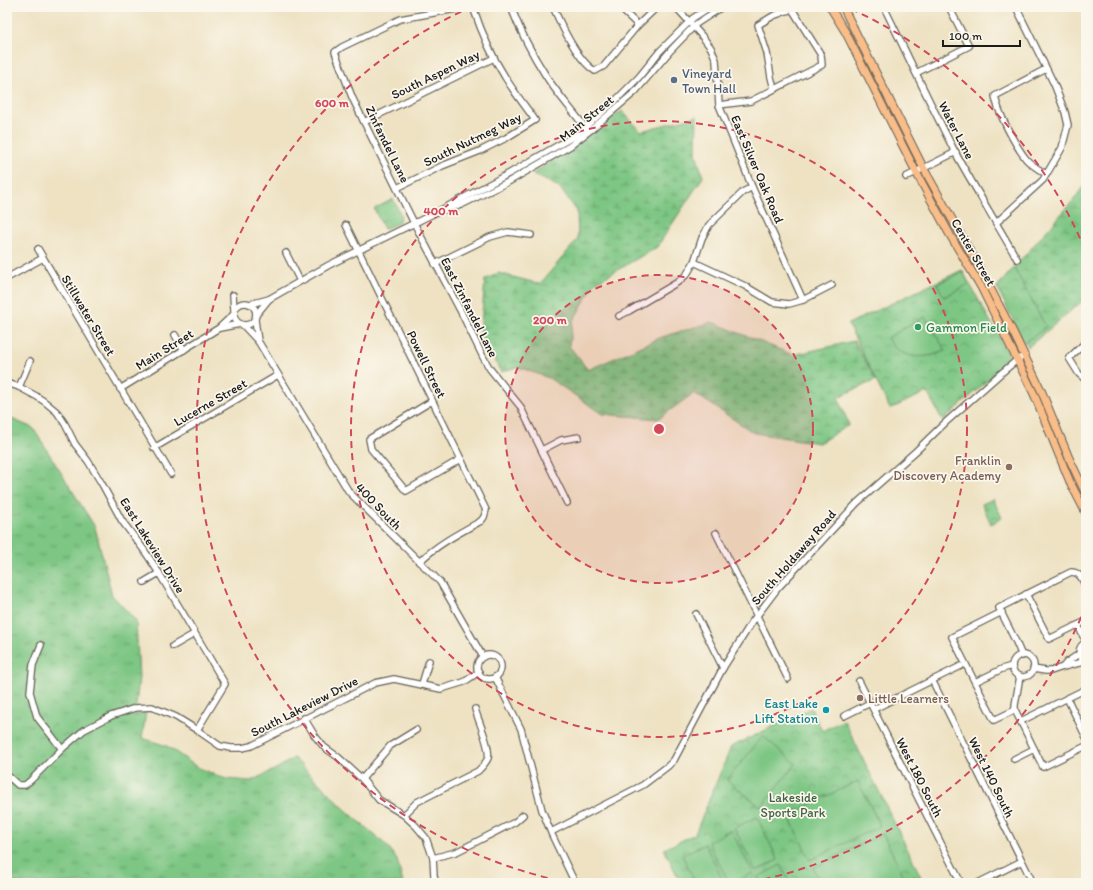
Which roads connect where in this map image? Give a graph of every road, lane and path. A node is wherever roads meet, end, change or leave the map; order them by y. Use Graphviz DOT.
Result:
graph roads {
  1 [pos="467,7"];
  2 [pos="473,7"];
  3 [pos="511,7"];
  4 [pos="553,7"];
  5 [pos="619,7"];
  6 [pos="657,7"];
  7 [pos="676,7"];
  8 [pos="710,7"];
  9 [pos="722,7"];
  10 [pos="830,7"];
  11 [pos="843,7"];
  12 [pos="884,7"];
  13 [pos="949,7"];
  14 [pos="1016,7"];
  15 [pos="691,24"];
  16 [pos="638,25"];
  17 [pos="494,58"];
  18 [pos="1046,69"];
  19 [pos="916,73"];
  20 [pos="774,89"];
  21 [pos="719,104"];
  22 [pos="364,122"];
  23 [pos="587,130"];
  24 [pos="956,152"];
  25 [pos="924,168"];
  26 [pos="916,172"];
  27 [pos="1046,174"];
  28 [pos="906,177"];
  29 [pos="752,187"];
  30 [pos="397,188"];
  31 [pos="414,223"];
  32 [pos="996,223"];
  33 [pos="346,225"];
  34 [pos="531,234"];
  35 [pos="38,249"];
  36 [pos="359,250"];
  37 [pos="286,253"];
  38 [pos="43,258"];
  39 [pos="1017,259"];
  40 [pos="694,262"];
  41 [pos="435,264"];
  42 [pos="7,278"];
  43 [pos="300,281"];
  44 [pos="832,285"];
  45 [pos="269,299"];
  46 [pos="803,300"];
  47 [pos="247,304"];
  48 [pos="234,312"];
  49 [pos="619,316"];
  50 [pos="256,317"];
  51 [pos="242,325"];
  52 [pos="219,328"];
  53 [pos="175,335"];
  54 [pos="258,341"];
  55 [pos="1086,342"];
  56 [pos="184,350"];
  57 [pos="1024,356"];
  58 [pos="1017,360"];
  59 [pos="30,361"];
  60 [pos="278,375"];
  61 [pos="1086,380"];
  62 [pos="7,383"];
  63 [pos="20,388"];
  64 [pos="120,389"];
  65 [pos="432,401"];
  66 [pos="1045,421"];
  67 [pos="579,437"];
  68 [pos="154,448"];
  69 [pos="1065,448"];
  70 [pos="542,450"];
  71 [pos="461,459"];
  72 [pos="1076,473"];
  73 [pos="171,474"];
  74 [pos="1070,482"];
  75 [pos="1086,494"];
  76 [pos="567,503"];
  77 [pos="1086,513"];
  78 [pos="716,533"];
  79 [pos="419,562"];
  80 [pos="159,573"];
  81 [pos="1083,574"];
  82 [pos="144,582"];
  83 [pos="1086,587"];
  84 [pos="1026,594"];
  85 [pos="1001,610"];
  86 [pos="696,614"];
  87 [pos="757,616"];
  88 [pos="1086,621"];
  89 [pos="1078,625"];
  90 [pos="194,634"];
  91 [pos="1084,640"];
  92 [pos="41,645"];
  93 [pos="173,646"];
  94 [pos="1079,654"];
  95 [pos="1022,656"];
  96 [pos="483,657"];
  97 [pos="429,661"];
  98 [pos="1085,662"];
  99 [pos="961,666"];
  100 [pos="1012,666"];
  101 [pos="1063,666"];
  102 [pos="723,668"];
  103 [pos="1033,669"];
  104 [pos="479,672"];
  105 [pos="1020,676"];
  106 [pos="495,677"];
  107 [pos="788,679"];
  108 [pos="859,680"];
  109 [pos="932,680"];
  110 [pos="975,682"];
  111 [pos="422,684"];
  112 [pos="1086,689"];
  113 [pos="1067,698"];
  114 [pos="870,703"];
  115 [pos="475,709"];
  116 [pos="874,709"];
  117 [pos="1015,710"];
  118 [pos="844,716"];
  119 [pos="304,718"];
  120 [pos="1021,722"];
  121 [pos="197,730"];
  122 [pos="416,730"];
  123 [pos="1086,737"];
  124 [pos="1086,746"];
  125 [pos="62,749"];
  126 [pos="1034,749"];
  127 [pos="1014,759"];
  128 [pos="7,775"];
  129 [pos="362,779"];
  130 [pos="404,815"];
  131 [pos="523,815"];
  132 [pos="551,832"];
  133 [pos="433,858"];
  134 [pos="1022,861"];
  135 [pos="436,883"];
  136 [pos="576,883"];
  137 [pos="961,883"];
  138 [pos="978,883"];
  139 [pos="1033,883"];
  1 -- 22 [label="street, Zinfandel Lane"];
  2 -- 17 [label="street"];
  3 -- 23 [label="street"];
  4 -- 16 [label="street"];
  5 -- 16 [label="street"];
  6 -- 16 [label="street"];
  7 -- 15 [label="street, East Silver Oak Road"];
  8 -- 15 [label="street, Main Street"];
  9 -- 15 [label="street, Main Street"];
  10 -- 26 [label="main road, Center Street"];
  11 -- 25 [label="main road, Center Street"];
  12 -- 19 [label="street, Water Lane"];
  13 -- 19 [label="street"];
  14 -- 18 [label="street"];
  15 -- 21 [label="street, East Silver Oak Road"];
  15 -- 23 [label="street, Main Street"];
  17 -- 22 [label="street, South Aspen Way"];
  17 -- 30 [label="street, South Nutmeg Way"];
  18 -- 27 [label="street"];
  18 -- 27 [label="street"];
  19 -- 24 [label="street, Water Lane"];
  20 -- 20 [label="street"];
  20 -- 21 [label="street"];
  21 -- 29 [label="street, East Silver Oak Road"];
  22 -- 30 [label="street, Zinfandel Lane"];
  23 -- 31 [label="street, Main Street"];
  24 -- 25 [label="street"];
  24 -- 32 [label="street, Water Lane"];
  25 -- 26 [label="street"];
  25 -- 57 [label="main road, Center Street"];
  26 -- 28 [label="street"];
  26 -- 58 [label="main road, Center Street"];
  27 -- 32 [label="street"];
  29 -- 40 [label="street"];
  29 -- 46 [label="street, East Silver Oak Road"];
  30 -- 31 [label="street, Zinfandel Lane"];
  31 -- 36 [label="street, Main Street"];
  31 -- 41 [label="street, East Zinfandel Lane"];
  32 -- 39 [label="street, Water Lane"];
  33 -- 36 [label="street, Powell Street"];
  34 -- 41 [label="street"];
  35 -- 38 [label="street, Stillwater Street"];
  36 -- 43 [label="street, Main Street"];
  36 -- 65 [label="street, Powell Street"];
  37 -- 43 [label="street"];
  38 -- 42 [label="street"];
  38 -- 64 [label="street, Stillwater Street"];
  40 -- 46 [label="street"];
  40 -- 49 [label="street"];
  41 -- 70 [label="street, East Zinfandel Lane"];
  43 -- 45 [label="street, Main Street"];
  44 -- 46 [label="street"];
  45 -- 47 [label="street, Main Street"];
  45 -- 50 [label="street, Main Street"];
  47 -- 48 [label="street"];
  47 -- 48 [label="street"];
  47 -- 50 [label="street"];
  48 -- 51 [label="street"];
  48 -- 52 [label="street, Main Street"];
  50 -- 51 [label="street"];
  50 -- 54 [label="street, 400 South"];
  51 -- 52 [label="street, Main Street"];
  51 -- 54 [label="street, 400 South"];
  52 -- 56 [label="street, Main Street"];
  53 -- 56 [label="street"];
  54 -- 60 [label="street, 400 South"];
  55 -- 61 [label="street"];
  56 -- 64 [label="street, Main Street"];
  57 -- 58 [label="street, South Holdaway Road"];
  57 -- 69 [label="main road, Center Street"];
  58 -- 66 [label="main road, Center Street"];
  58 -- 87 [label="street, South Holdaway Road"];
  59 -- 63 [label="street"];
  60 -- 68 [label="street, Lucerne Street"];
  60 -- 79 [label="street, 400 South"];
  62 -- 63 [label="street, East Lakeview Drive"];
  63 -- 80 [label="street, East Lakeview Drive"];
  64 -- 68 [label="street, Stillwater Street"];
  65 -- 71 [label="street, Powell Street"];
  65 -- 71 [label="street"];
  66 -- 69 [label="main road"];
  66 -- 74 [label="main road, Center Street"];
  67 -- 70 [label="street"];
  68 -- 73 [label="street, Stillwater Street"];
  69 -- 72 [label="main road, Center Street"];
  70 -- 76 [label="street, East Zinfandel Lane"];
  71 -- 79 [label="street, Powell Street"];
  72 -- 74 [label="main road"];
  72 -- 75 [label="main road, Center Street"];
  74 -- 77 [label="main road, Center Street"];
  78 -- 87 [label="street"];
  79 -- 96 [label="street, 400 South"];
  80 -- 82 [label="street"];
  80 -- 90 [label="street, East Lakeview Drive"];
  81 -- 83 [label="street"];
  81 -- 84 [label="street"];
  84 -- 85 [label="street"];
  84 -- 89 [label="street"];
  85 -- 95 [label="street"];
  85 -- 110 [label="street"];
  86 -- 102 [label="street"];
  87 -- 102 [label="street, South Holdaway Road"];
  87 -- 107 [label="street"];
  88 -- 89 [label="street"];
  89 -- 91 [label="street"];
  90 -- 93 [label="street"];
  90 -- 121 [label="street, East Lakeview Drive"];
  91 -- 94 [label="street"];
  92 -- 125 [label="street"];
  94 -- 98 [label="street"];
  94 -- 101 [label="street"];
  95 -- 100 [label="street"];
  95 -- 103 [label="street"];
  96 -- 104 [label="street"];
  96 -- 106 [label="street"];
  97 -- 111 [label="street"];
  98 -- 101 [label="street"];
  99 -- 109 [label="street"];
  100 -- 105 [label="street"];
  100 -- 110 [label="street"];
  101 -- 103 [label="street"];
  102 -- 132 [label="street, South Holdaway Road"];
  103 -- 105 [label="street"];
  104 -- 106 [label="street"];
  104 -- 111 [label="street, South Lakeview Drive"];
  105 -- 117 [label="street"];
  106 -- 132 [label="street"];
  108 -- 114 [label="street, West 180 South"];
  109 -- 116 [label="street"];
  109 -- 134 [label="street, West 140 South"];
  110 -- 117 [label="street"];
  111 -- 119 [label="street, South Lakeview Drive"];
  112 -- 113 [label="street"];
  113 -- 120 [label="street"];
  113 -- 123 [label="street"];
  114 -- 116 [label="street, West 180 South"];
  114 -- 118 [label="street"];
  115 -- 130 [label="street"];
  116 -- 137 [label="street, West 180 South"];
  117 -- 120 [label="street"];
  119 -- 121 [label="street, South Lakeview Drive"];
  119 -- 129 [label="street"];
  120 -- 126 [label="street"];
  121 -- 125 [label="street, South Lakeview Drive"];
  122 -- 129 [label="street"];
  124 -- 126 [label="street"];
  125 -- 128 [label="street, South Lakeview Drive"];
  126 -- 127 [label="street"];
  129 -- 130 [label="street"];
  130 -- 133 [label="street"];
  131 -- 133 [label="street"];
  132 -- 136 [label="street"];
  133 -- 135 [label="street"];
  134 -- 138 [label="street"];
  134 -- 139 [label="street, West 140 South"];
}
